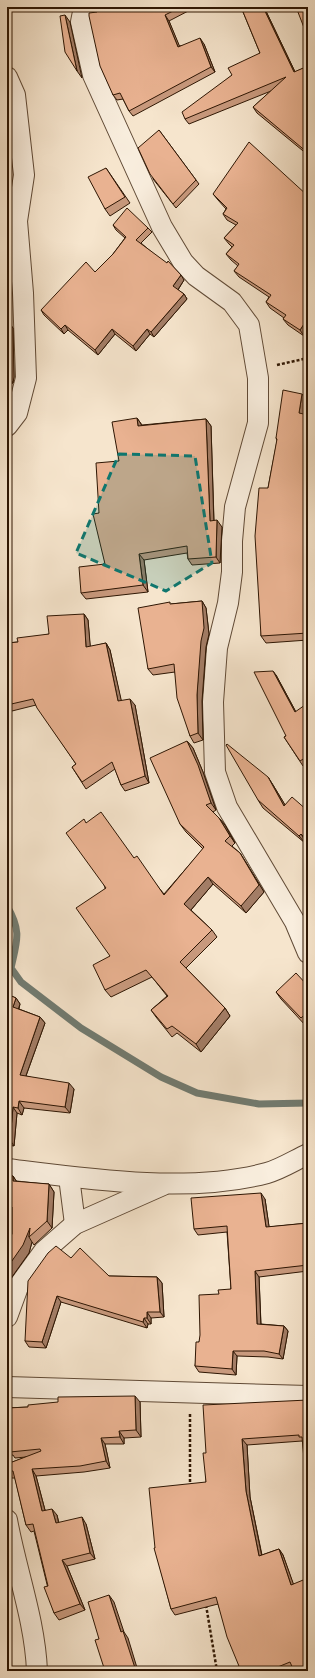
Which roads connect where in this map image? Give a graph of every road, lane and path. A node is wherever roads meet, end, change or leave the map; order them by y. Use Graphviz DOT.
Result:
graph roads {
  1 [pos="84,7"];
  2 [pos="7,77"];
  3 [pos="308,358"];
  4 [pos="256,369"];
  5 [pos="7,426"];
  6 [pos="308,953"];
  7 [pos="308,1154"];
  8 [pos="7,1169"];
  9 [pos="69,1177"];
  10 [pos="166,1184"];
  11 [pos="75,1224"];
  12 [pos="7,1317"];
  13 [pos="7,1387"];
  14 [pos="190,1392"];
  15 [pos="308,1396"];
  16 [pos="190,1489"];
  17 [pos="7,1520"];
  18 [pos="205,1599"];
  19 [pos="37,1671"];
  20 [pos="218,1671"];
  1 -- 4 [label="street"];
  2 -- 5 [label="street"];
  3 -- 4 [label="path"];
  4 -- 6 [label="street"];
  7 -- 10 [label="street"];
  8 -- 9 [label="street"];
  9 -- 10 [label="street"];
  9 -- 11 [label="street"];
  10 -- 11 [label="street"];
  11 -- 12 [label="street"];
  13 -- 14 [label="street"];
  14 -- 15 [label="street"];
  14 -- 16 [label="path"];
  17 -- 19 [label="street"];
  18 -- 20 [label="path"];
}
